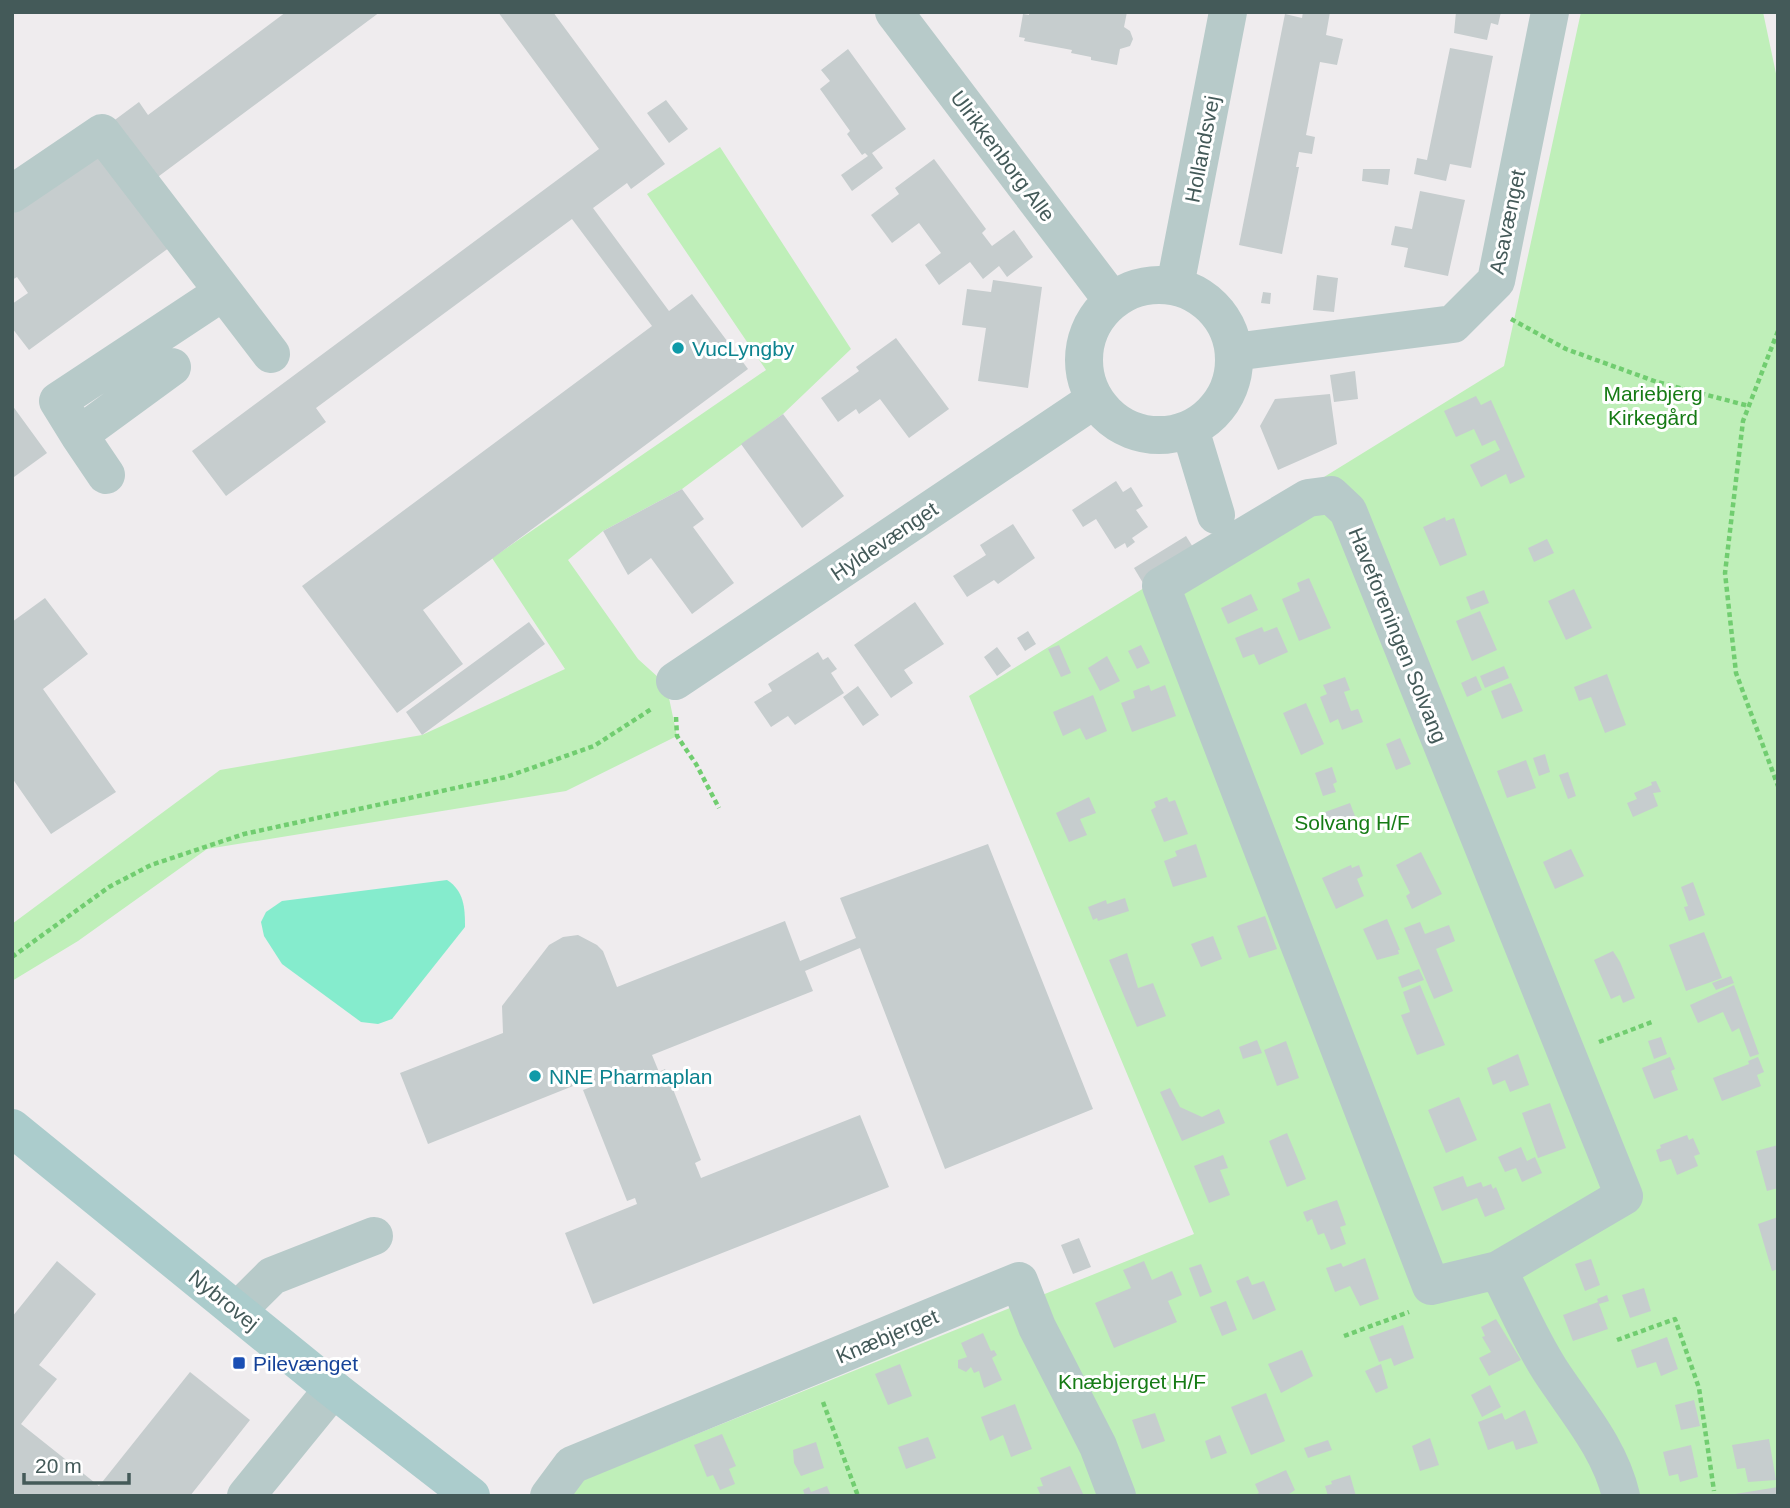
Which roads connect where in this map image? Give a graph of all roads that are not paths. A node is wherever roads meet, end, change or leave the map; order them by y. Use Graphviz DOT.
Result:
graph roads {
  1 [pos="894,12"];
  2 [pos="1228,12"];
  3 [pos="1550,12"];
  4 [pos="12,194"];
  5 [pos="1175,286"];
  6 [pos="223,292"];
  7 [pos="1112,300"];
  8 [pos="1234,352"];
  9 [pos="271,354"];
  10 [pos="172,367"];
  11 [pos="1094,400"];
  12 [pos="1190,429"];
  13 [pos="79,435"];
  14 [pos="106,475"];
  15 [pos="1216,515"];
  16 [pos="675,681"];
  17 [pos="12,1128"];
  18 [pos="374,1236"];
  19 [pos="1498,1270"];
  20 [pos="237,1311"];
  21 [pos="333,1389"];
  22 [pos="246,1496"];
  23 [pos="471,1496"];
  24 [pos="549,1496"];
  25 [pos="1117,1496"];
  26 [pos="1621,1496"];
  1 -- 7 [label="street, Ulrikkenborg Alle"];
  2 -- 5 [label="street, Hollandsvej"];
  3 -- 8 [label="street, Asavænget"];
  4 -- 6 [label="street"];
  5 -- 7 [label="street"];
  5 -- 8 [label="street"];
  6 -- 9 [label="street"];
  6 -- 13 [label="street"];
  7 -- 11 [label="street"];
  8 -- 12 [label="street"];
  10 -- 13 [label="street"];
  11 -- 12 [label="street"];
  11 -- 16 [label="street, Hyldevænget"];
  12 -- 15 [label="street"];
  13 -- 14 [label="street"];
  17 -- 20 [label="main road, Nybrovej"];
  18 -- 20 [label="street"];
  19 -- 19 [label="street, Haveforeningen Solvang"];
  19 -- 26 [label="street"];
  20 -- 21 [label="main road, Nybrovej"];
  21 -- 22 [label="street"];
  21 -- 23 [label="main road, Nybrovej"];
  24 -- 25 [label="street, Knæbjerget"];
}
